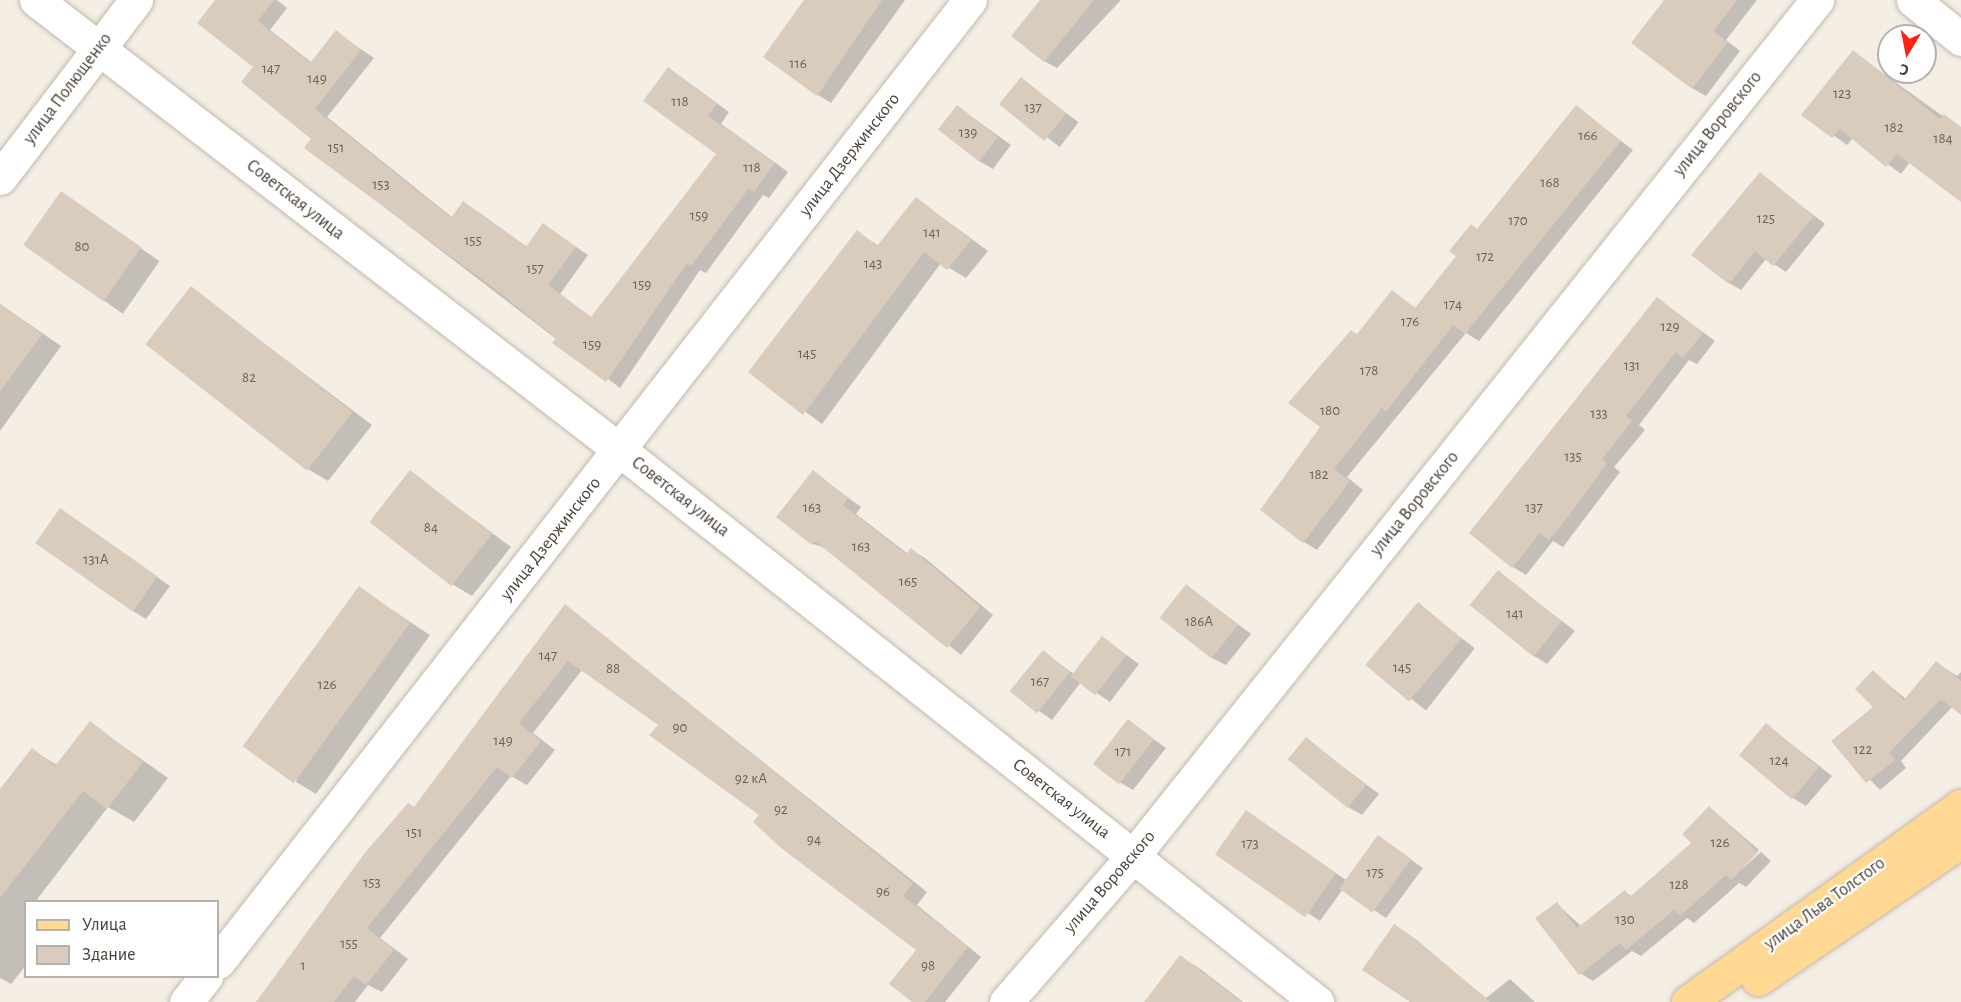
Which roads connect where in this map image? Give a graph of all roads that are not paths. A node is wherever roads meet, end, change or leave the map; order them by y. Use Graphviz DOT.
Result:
graph roads {
  1 [pos="36,0"];
  2 [pos="136,0"];
  3 [pos="970,0"];
  4 [pos="1817,0"];
  5 [pos="1912,0"];
  6 [pos="1961,39"];
  7 [pos="99,49"];
  8 [pos="0,178"];
  9 [pos="621,451"];
  10 [pos="1961,806"];
  11 [pos="1961,841"];
  12 [pos="1133,856"];
  13 [pos="219,961"];
  14 [pos="204,978"];
  15 [pos="186,1002"];
  16 [pos="1006,1002"];
  17 [pos="1317,1002"];
  18 [pos="1689,1002"];
  19 [pos="1725,1002"];
  1 -- 7 [label="street, Советская улица"];
  2 -- 7 [label="street, улица Полющенко"];
  3 -- 9 [label="street, улица Дзержинского"];
  4 -- 12 [label="street, улица Воровского"];
  5 -- 6 [label="street"];
  7 -- 8 [label="street, улица Полющенко"];
  7 -- 9 [label="street, Советская улица"];
  9 -- 12 [label="street, Советская улица"];
  9 -- 13 [label="street, улица Дзержинского"];
  10 -- 18 [label="main road, улица Льва Толстого"];
  11 -- 19 [label="main road, улица Льва Толстого"];
  12 -- 16 [label="street, улица Воровского"];
  12 -- 17 [label="street, Советская улица"];
  14 -- 15 [label="street"];
}
